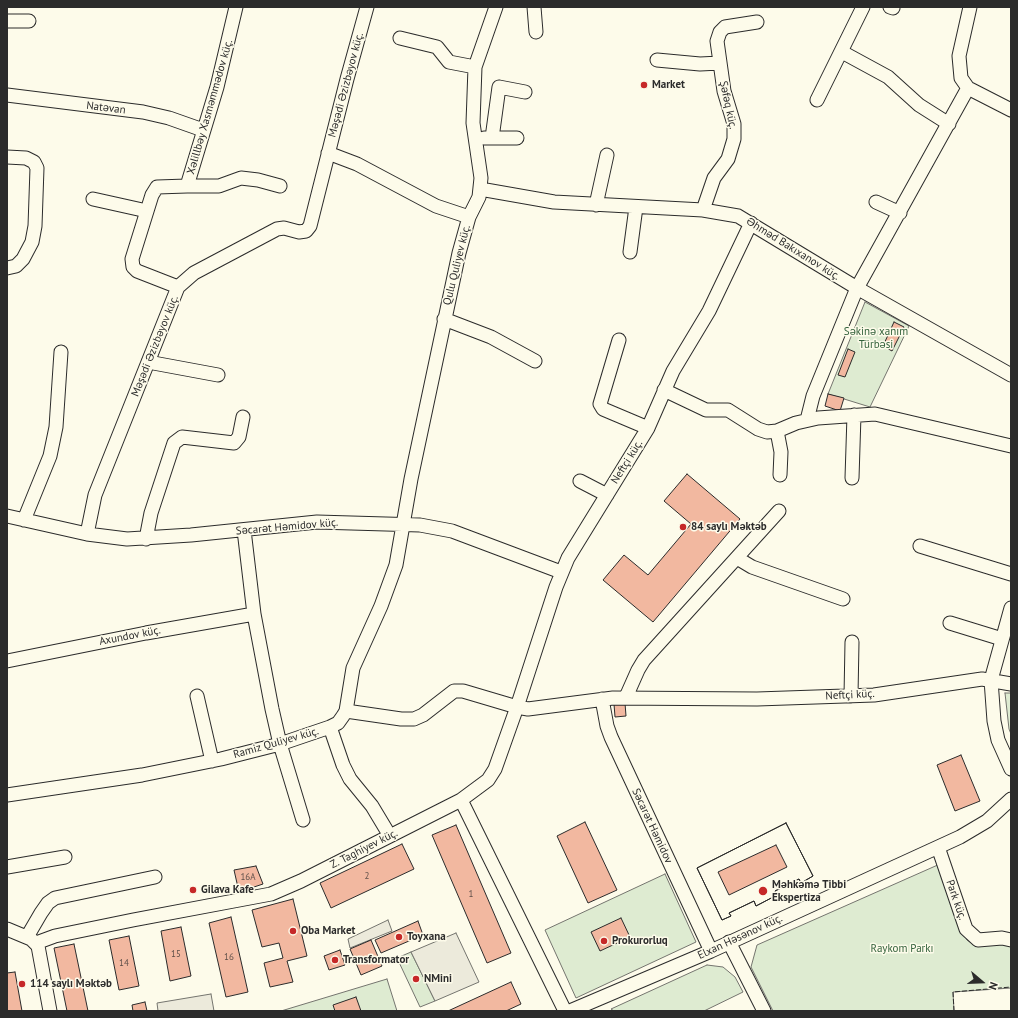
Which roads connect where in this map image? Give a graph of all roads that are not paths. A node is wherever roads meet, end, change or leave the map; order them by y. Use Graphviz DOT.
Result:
graph roads {
  1 [pos="236,7"];
  2 [pos="367,7"];
  3 [pos="496,7"];
  4 [pos="534,7"];
  5 [pos="863,7"];
  6 [pos="970,7"];
  7 [pos="7,21"];
  8 [pos="29,21"];
  9 [pos="756,22"];
  10 [pos="536,32"];
  11 [pos="400,38"];
  12 [pos="842,52"];
  13 [pos="658,60"];
  14 [pos="720,63"];
  15 [pos="475,67"];
  16 [pos="968,88"];
  17 [pos="525,92"];
  18 [pos="7,95"];
  19 [pos="817,100"];
  20 [pos="1011,110"];
  21 [pos="949,124"];
  22 [pos="203,130"];
  23 [pos="474,138"];
  24 [pos="492,138"];
  25 [pos="517,138"];
  26 [pos="328,153"];
  27 [pos="606,155"];
  28 [pos="7,157"];
  29 [pos="187,186"];
  30 [pos="280,186"];
  31 [pos="480,189"];
  32 [pos="93,199"];
  33 [pos="876,202"];
  34 [pos="596,205"];
  35 [pos="636,207"];
  36 [pos="703,210"];
  37 [pos="147,211"];
  38 [pos="900,213"];
  39 [pos="469,217"];
  40 [pos="751,223"];
  41 [pos="630,252"];
  42 [pos="7,268"];
  43 [pos="178,287"];
  44 [pos="857,288"];
  45 [pos="444,319"];
  46 [pos="619,340"];
  47 [pos="61,352"];
  48 [pos="535,361"];
  49 [pos="148,362"];
  50 [pos="218,375"];
  51 [pos="1011,375"];
  52 [pos="664,390"];
  53 [pos="854,415"];
  54 [pos="242,417"];
  55 [pos="807,420"];
  56 [pos="648,428"];
  57 [pos="777,431"];
  58 [pos="1011,446"];
  59 [pos="780,476"];
  60 [pos="852,478"];
  61 [pos="580,481"];
  62 [pos="607,495"];
  63 [pos="779,511"];
  64 [pos="7,516"];
  65 [pos="24,520"];
  66 [pos="403,525"];
  67 [pos="244,530"];
  68 [pos="87,534"];
  69 [pos="146,539"];
  70 [pos="920,546"];
  71 [pos="737,558"];
  72 [pos="561,572"];
  73 [pos="1011,574"];
  74 [pos="843,599"];
  75 [pos="1011,608"];
  76 [pos="254,614"];
  77 [pos="950,623"];
  78 [pos="1009,623"];
  79 [pos="1002,639"];
  80 [pos="852,642"];
  81 [pos="7,661"];
  82 [pos="991,680"];
  83 [pos="1011,684"];
  84 [pos="197,696"];
  85 [pos="851,696"];
  86 [pos="626,697"];
  87 [pos="602,698"];
  88 [pos="517,707"];
  89 [pos="346,711"];
  90 [pos="330,727"];
  91 [pos="280,744"];
  92 [pos="212,761"];
  93 [pos="1011,768"];
  94 [pos="7,795"];
  95 [pos="1011,799"];
  96 [pos="461,800"];
  97 [pos="303,820"];
  98 [pos="390,836"];
  99 [pos="938,847"];
  100 [pos="65,858"];
  101 [pos="7,867"];
  102 [pos="155,877"];
  103 [pos="8,932"];
  104 [pos="32,940"];
  105 [pos="1011,940"];
  106 [pos="729,942"];
  107 [pos="711,951"];
  108 [pos="50,1011"];
  109 [pos="565,1011"];
  110 [pos="570,1011"];
  111 [pos="764,1011"];
  1 -- 22 [label="street, Xəlillbəy Xasməmmədov küç."];
  2 -- 26 [label="street, Məşədi Əzizbəyov küç."];
  3 -- 15 [label="street, Qulu Quliyev küç."];
  4 -- 10 [label="street"];
  5 -- 12 [label="street"];
  6 -- 16 [label="street"];
  7 -- 8 [label="street"];
  9 -- 14 [label="street, Şəfəq küç."];
  11 -- 15 [label="street"];
  12 -- 19 [label="street"];
  12 -- 21 [label="street"];
  13 -- 14 [label="street"];
  14 -- 36 [label="street, Şəfəq küç."];
  15 -- 23 [label="street, Qulu Quliyev küç."];
  16 -- 20 [label="street"];
  16 -- 21 [label="street"];
  17 -- 24 [label="street"];
  18 -- 22 [label="street, Natəvan"];
  21 -- 38 [label="street"];
  22 -- 29 [label="street, Xəlillbəy Xasməmmədov küç."];
  23 -- 24 [label="street"];
  23 -- 31 [label="street, Qulu Quliyev küç."];
  24 -- 25 [label="street"];
  26 -- 39 [label="street"];
  26 -- 43 [label="street, Məşədi Əzizbəyov küç."];
  27 -- 34 [label="street"];
  28 -- 42 [label="street"];
  29 -- 30 [label="street"];
  29 -- 37 [label="street, Xəlillbəy Xasməmmədov küç."];
  31 -- 34 [label="street, Əhməd Bakıxanov küç."];
  31 -- 39 [label="street, Qulu Quliyev küç."];
  32 -- 37 [label="street"];
  33 -- 38 [label="street"];
  34 -- 35 [label="street, Əhməd Bakıxanov küç."];
  35 -- 36 [label="street, Əhməd Bakıxanov küç."];
  35 -- 41 [label="street"];
  36 -- 40 [label="street, Əhməd Bakıxanov küç."];
  37 -- 43 [label="street, Xəlillbəy Xasməmmədov küç."];
  38 -- 44 [label="street"];
  39 -- 45 [label="street, Qulu Quliyev küç."];
  40 -- 44 [label="street, Əhməd Bakıxanov küç."];
  40 -- 52 [label="street, Neftçi küç."];
  43 -- 49 [label="street, Məşədi Əzizbəyov küç."];
  44 -- 51 [label="street, Əhməd Bakıxanov küç."];
  44 -- 55 [label="street"];
  45 -- 48 [label="street"];
  45 -- 66 [label="street, Qulu Quliyev küç."];
  46 -- 56 [label="street"];
  47 -- 65 [label="street"];
  49 -- 50 [label="street"];
  49 -- 68 [label="street, Məşədi Əzizbəyov küç."];
  52 -- 56 [label="street, Neftçi küç."];
  52 -- 57 [label="street"];
  53 -- 55 [label="street"];
  53 -- 58 [label="street"];
  53 -- 60 [label="street"];
  54 -- 69 [label="street"];
  55 -- 57 [label="street"];
  56 -- 62 [label="street, Neftçi küç."];
  57 -- 59 [label="street"];
  61 -- 62 [label="street"];
  62 -- 72 [label="street, Neftçi küç."];
  63 -- 71 [label="street"];
  64 -- 65 [label="street, Səcarət Həmidov küç."];
  65 -- 68 [label="street, Səcarət Həmidov küç."];
  66 -- 67 [label="street, Səcarət Həmidov küç."];
  66 -- 72 [label="street, Səcarət Həmidov küç."];
  66 -- 89 [label="street"];
  67 -- 69 [label="street, Səcarət Həmidov küç."];
  67 -- 76 [label="street"];
  68 -- 69 [label="street, Səcarət Həmidov küç."];
  70 -- 73 [label="street"];
  71 -- 74 [label="street"];
  71 -- 86 [label="street"];
  72 -- 88 [label="street, Neftçi küç."];
  75 -- 78 [label="street"];
  76 -- 81 [label="street, Axundov küç."];
  76 -- 91 [label="street"];
  77 -- 79 [label="street"];
  78 -- 79 [label="street"];
  79 -- 82 [label="street"];
  80 -- 85 [label="street"];
  82 -- 83 [label="street, Neftçi küç."];
  82 -- 85 [label="street, Neftçi küç."];
  82 -- 93 [label="street"];
  84 -- 92 [label="street"];
  85 -- 86 [label="street, Neftçi küç."];
  86 -- 87 [label="street, Neftçi küç."];
  87 -- 88 [label="street, Neftçi küç."];
  87 -- 107 [label="street, Səcarət Həmidov"];
  88 -- 89 [label="street"];
  88 -- 96 [label="street, Neftçi küç."];
  89 -- 90 [label="street, Ramiz Quliyev küç."];
  90 -- 91 [label="street, Ramiz Quliyev küç."];
  90 -- 98 [label="street"];
  91 -- 92 [label="street, Ramiz Quliyev küç."];
  91 -- 97 [label="street"];
  92 -- 94 [label="street, Ramiz Quliyev küç."];
  95 -- 99 [label="street, Elxan Həsənov küç."];
  96 -- 98 [label="street, Z. Taghiyev küç."];
  96 -- 109 [label="street"];
  98 -- 104 [label="street, Z. Taghiyev küç."];
  99 -- 105 [label="street, Park küç."];
  99 -- 106 [label="street, Elxan Həsənov küç."];
  100 -- 101 [label="street"];
  102 -- 104 [label="street"];
  103 -- 104 [label="street"];
  104 -- 108 [label="street"];
  106 -- 107 [label="street, Elxan Həsənov küç."];
  106 -- 111 [label="street"];
  107 -- 110 [label="street, Elxan Həsənov küç."];
}
